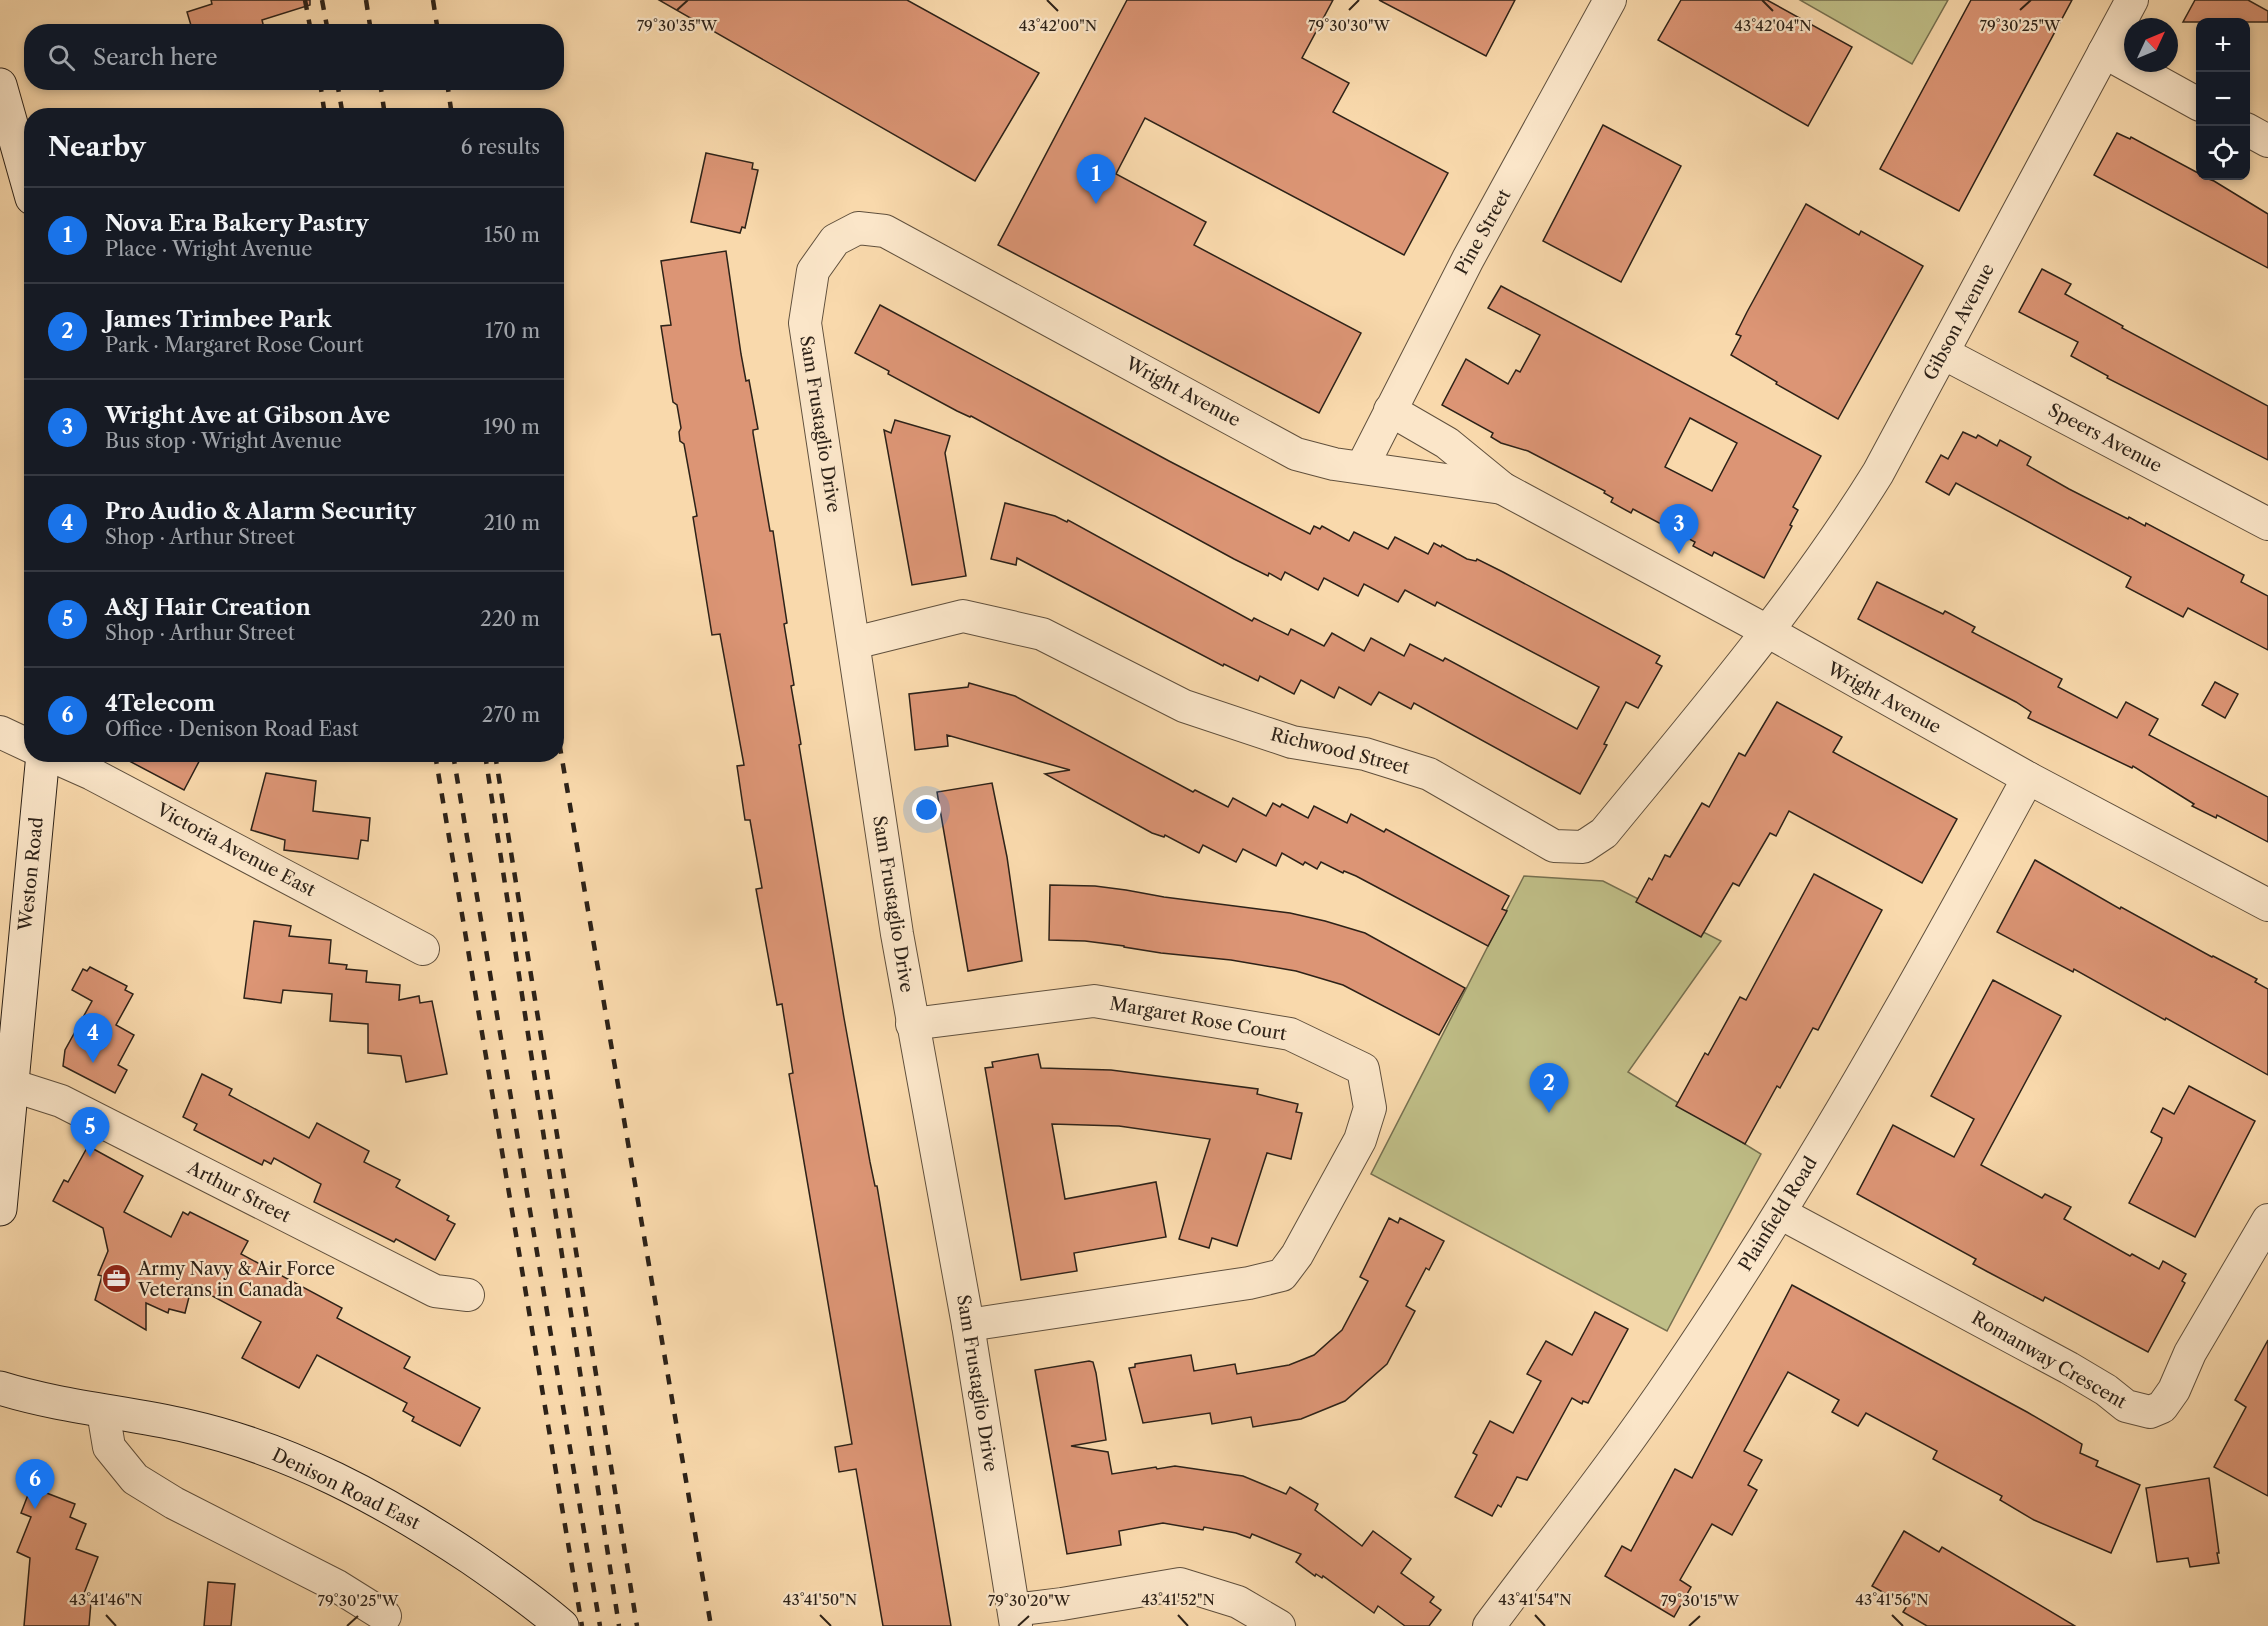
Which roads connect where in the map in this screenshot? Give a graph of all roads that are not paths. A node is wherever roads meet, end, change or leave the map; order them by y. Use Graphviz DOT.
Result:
graph roads {
  1 [pos="1610,0"];
  2 [pos="2132,0"];
  3 [pos="2104,52"];
  4 [pos="0,85"];
  5 [pos="2196,103"];
  6 [pos="2250,131"];
  7 [pos="2268,141"];
  8 [pos="24,170"];
  9 [pos="885,231"];
  10 [pos="1942,353"];
  11 [pos="1390,410"];
  12 [pos="1362,467"];
  13 [pos="1502,488"];
  14 [pos="2268,524"];
  15 [pos="1769,632"];
  16 [pos="854,643"];
  17 [pos="0,732"];
  18 [pos="24,743"];
  19 [pos="44,762"];
  20 [pos="64,762"];
  21 [pos="2028,778"];
  22 [pos="2268,905"];
  23 [pos="423,949"];
  24 [pos="912,1024"];
  25 [pos="7,1034"];
  26 [pos="11,1086"];
  27 [pos="0,1209"];
  28 [pos="1780,1213"];
  29 [pos="2268,1220"];
  30 [pos="468,1294"];
  31 [pos="968,1325"];
  32 [pos="0,1388"];
  33 [pos="103,1411"];
  34 [pos="385,1616"];
  35 [pos="1015,1618"];
  36 [pos="562,1626"];
  37 [pos="1279,1626"];
  38 [pos="1489,1626"];
  1 -- 11 [label="street, Pine Street"];
  2 -- 3 [label="street, Gibson Avenue"];
  3 -- 5 [label="street"];
  3 -- 10 [label="street, Gibson Avenue"];
  4 -- 8 [label="street"];
  6 -- 7 [label="street"];
  9 -- 12 [label="street, Wright Avenue"];
  9 -- 16 [label="street, Sam Frustaglio Drive"];
  10 -- 14 [label="street, Speers Avenue"];
  10 -- 15 [label="street, Gibson Avenue"];
  11 -- 12 [label="street, Pine Street"];
  11 -- 13 [label="street, Wright Avenue"];
  12 -- 13 [label="street, Wright Avenue"];
  13 -- 15 [label="street, Wright Avenue"];
  15 -- 16 [label="street, Richwood Street"];
  15 -- 21 [label="street, Wright Avenue"];
  16 -- 24 [label="street, Sam Frustaglio Drive"];
  17 -- 18 [label="street"];
  19 -- 25 [label="street, Weston Road"];
  20 -- 23 [label="street, Victoria Avenue East"];
  21 -- 22 [label="street, Wright Avenue"];
  21 -- 28 [label="street, Plainfield Road"];
  24 -- 31 [label="street, Sam Frustaglio Drive"];
  24 -- 31 [label="street, Margaret Rose Court"];
  25 -- 26 [label="street, Weston Road"];
  26 -- 27 [label="street, Weston Road"];
  26 -- 30 [label="street, Arthur Street"];
  28 -- 29 [label="street, Romanway Crescent"];
  28 -- 38 [label="street, Plainfield Road"];
  31 -- 35 [label="street, Sam Frustaglio Drive"];
  32 -- 33 [label="street, Denison Road East"];
  33 -- 34 [label="street"];
  33 -- 36 [label="street, Denison Road East"];
  35 -- 37 [label="street"];
}
